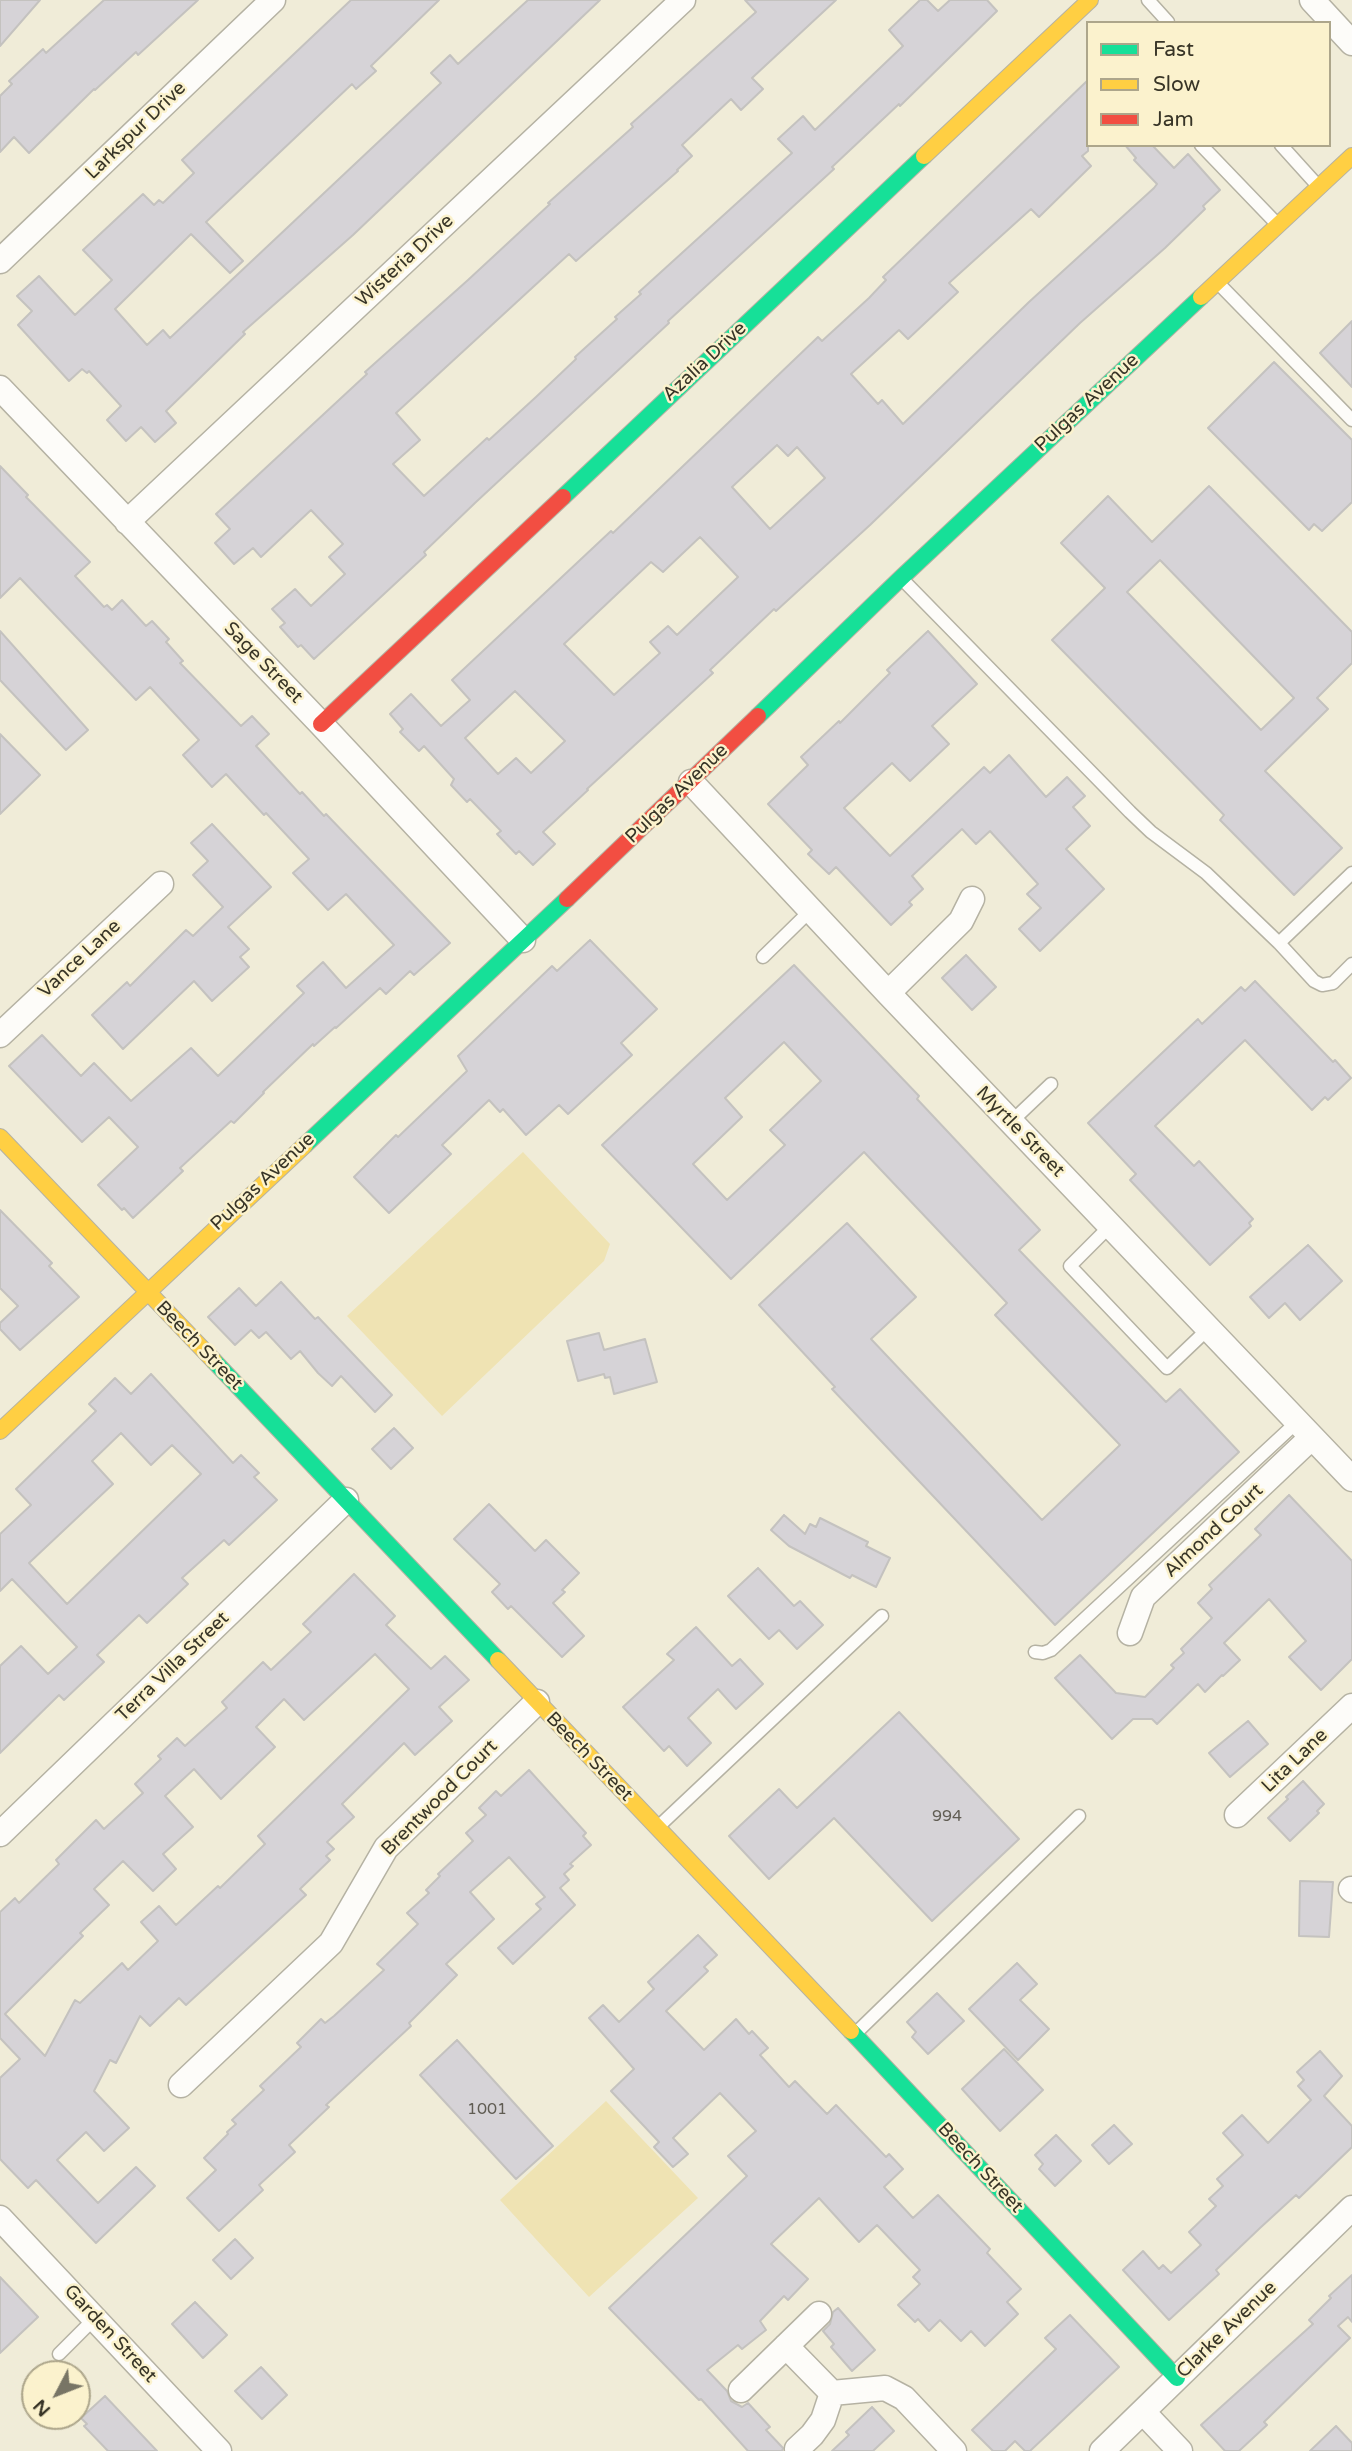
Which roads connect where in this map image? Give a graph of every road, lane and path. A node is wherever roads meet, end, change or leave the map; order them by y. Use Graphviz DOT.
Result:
graph roads {
  1 [pos="273,0"];
  2 [pos="683,0"];
  3 [pos="1090,0"];
  4 [pos="1148,0"];
  5 [pos="1312,0"];
  6 [pos="1167,21"];
  7 [pos="1352,43"];
  8 [pos="1203,147"];
  9 [pos="1283,147"];
  10 [pos="1352,156"];
  11 [pos="1318,186"];
  12 [pos="1277,225"];
  13 [pos="0,261"];
  14 [pos="1217,281"];
  15 [pos="0,388"];
  16 [pos="1352,420"];
  17 [pos="127,522"];
  18 [pos="901,578"];
  19 [pos="321,723"];
  20 [pos="691,782"];
  21 [pos="1352,873"];
  22 [pos="161,884"];
  23 [pos="972,899"];
  24 [pos="811,911"];
  25 [pos="523,940"];
  26 [pos="1279,943"];
  27 [pos="763,957"];
  28 [pos="1352,964"];
  29 [pos="888,993"];
  30 [pos="0,1035"];
  31 [pos="1051,1084"];
  32 [pos="1011,1122"];
  33 [pos="0,1137"];
  34 [pos="1110,1226"];
  35 [pos="146,1293"];
  36 [pos="1208,1329"];
  37 [pos="1304,1430"];
  38 [pos="0,1431"];
  39 [pos="1352,1479"];
  40 [pos="346,1500"];
  41 [pos="882,1616"];
  42 [pos="1130,1633"];
  43 [pos="1035,1652"];
  44 [pos="537,1702"];
  45 [pos="1352,1706"];
  46 [pos="1237,1815"];
  47 [pos="1079,1816"];
  48 [pos="657,1828"];
  49 [pos="0,1834"];
  50 [pos="855,2035"];
  51 [pos="181,2085"];
  52 [pos="1352,2208"];
  53 [pos="0,2218"];
  54 [pos="819,2314"];
  55 [pos="95,2318"];
  56 [pos="786,2346"];
  57 [pos="59,2354"];
  58 [pos="1177,2378"];
  59 [pos="741,2390"];
  60 [pos="832,2393"];
  61 [pos="1143,2412"];
  62 [pos="797,2449"];
  63 [pos="219,2451"];
  64 [pos="954,2451"];
  65 [pos="1102,2451"];
  66 [pos="1180,2451"];
  1 -- 13 [label="street, Larkspur Drive"];
  2 -- 17 [label="street, Wisteria Drive"];
  3 -- 19 [label="street, Azalia Drive"];
  4 -- 6 [label="lane"];
  5 -- 7 [label="street"];
  8 -- 12 [label="lane"];
  9 -- 11 [label="lane"];
  10 -- 11 [label="street, Pulgas Avenue"];
  11 -- 12 [label="street, Pulgas Avenue"];
  12 -- 14 [label="street, Pulgas Avenue"];
  14 -- 16 [label="lane"];
  14 -- 18 [label="street, Pulgas Avenue"];
  15 -- 17 [label="street, Sage Street"];
  17 -- 19 [label="street, Sage Street"];
  18 -- 20 [label="street, Pulgas Avenue"];
  18 -- 26 [label="lane"];
  19 -- 25 [label="street, Sage Street"];
  20 -- 24 [label="street, Myrtle Street"];
  20 -- 25 [label="street, Pulgas Avenue"];
  21 -- 26 [label="lane"];
  22 -- 30 [label="street, Vance Lane"];
  23 -- 29 [label="street"];
  24 -- 27 [label="lane"];
  24 -- 29 [label="street, Myrtle Street"];
  25 -- 35 [label="street, Pulgas Avenue"];
  26 -- 28 [label="lane"];
  29 -- 32 [label="street, Myrtle Street"];
  31 -- 32 [label="lane"];
  32 -- 34 [label="street, Myrtle Street"];
  33 -- 35 [label="street, Beech Street"];
  34 -- 36 [label="street, Myrtle Street"];
  34 -- 36 [label="lane"];
  35 -- 38 [label="street, Pulgas Avenue"];
  35 -- 40 [label="street, Beech Street"];
  36 -- 37 [label="street, Myrtle Street"];
  37 -- 39 [label="street, Myrtle Street"];
  37 -- 42 [label="street, Almond Court"];
  37 -- 43 [label="lane"];
  40 -- 44 [label="street, Beech Street"];
  40 -- 49 [label="street, Terra Villa Street"];
  41 -- 48 [label="lane"];
  44 -- 48 [label="street, Beech Street"];
  44 -- 51 [label="street, Brentwood Court"];
  45 -- 46 [label="street, Lita Lane"];
  47 -- 50 [label="lane"];
  48 -- 50 [label="street, Beech Street"];
  50 -- 58 [label="street, Beech Street"];
  52 -- 58 [label="street, Clarke Avenue"];
  53 -- 55 [label="street, Garden Street"];
  54 -- 56 [label="street"];
  55 -- 57 [label="lane"];
  55 -- 63 [label="street, Garden Street"];
  56 -- 59 [label="street"];
  56 -- 60 [label="street"];
  58 -- 61 [label="street, Clarke Avenue"];
  60 -- 62 [label="street"];
  60 -- 64 [label="street"];
  61 -- 65 [label="street, Clarke Avenue"];
  61 -- 66 [label="street"];
}
